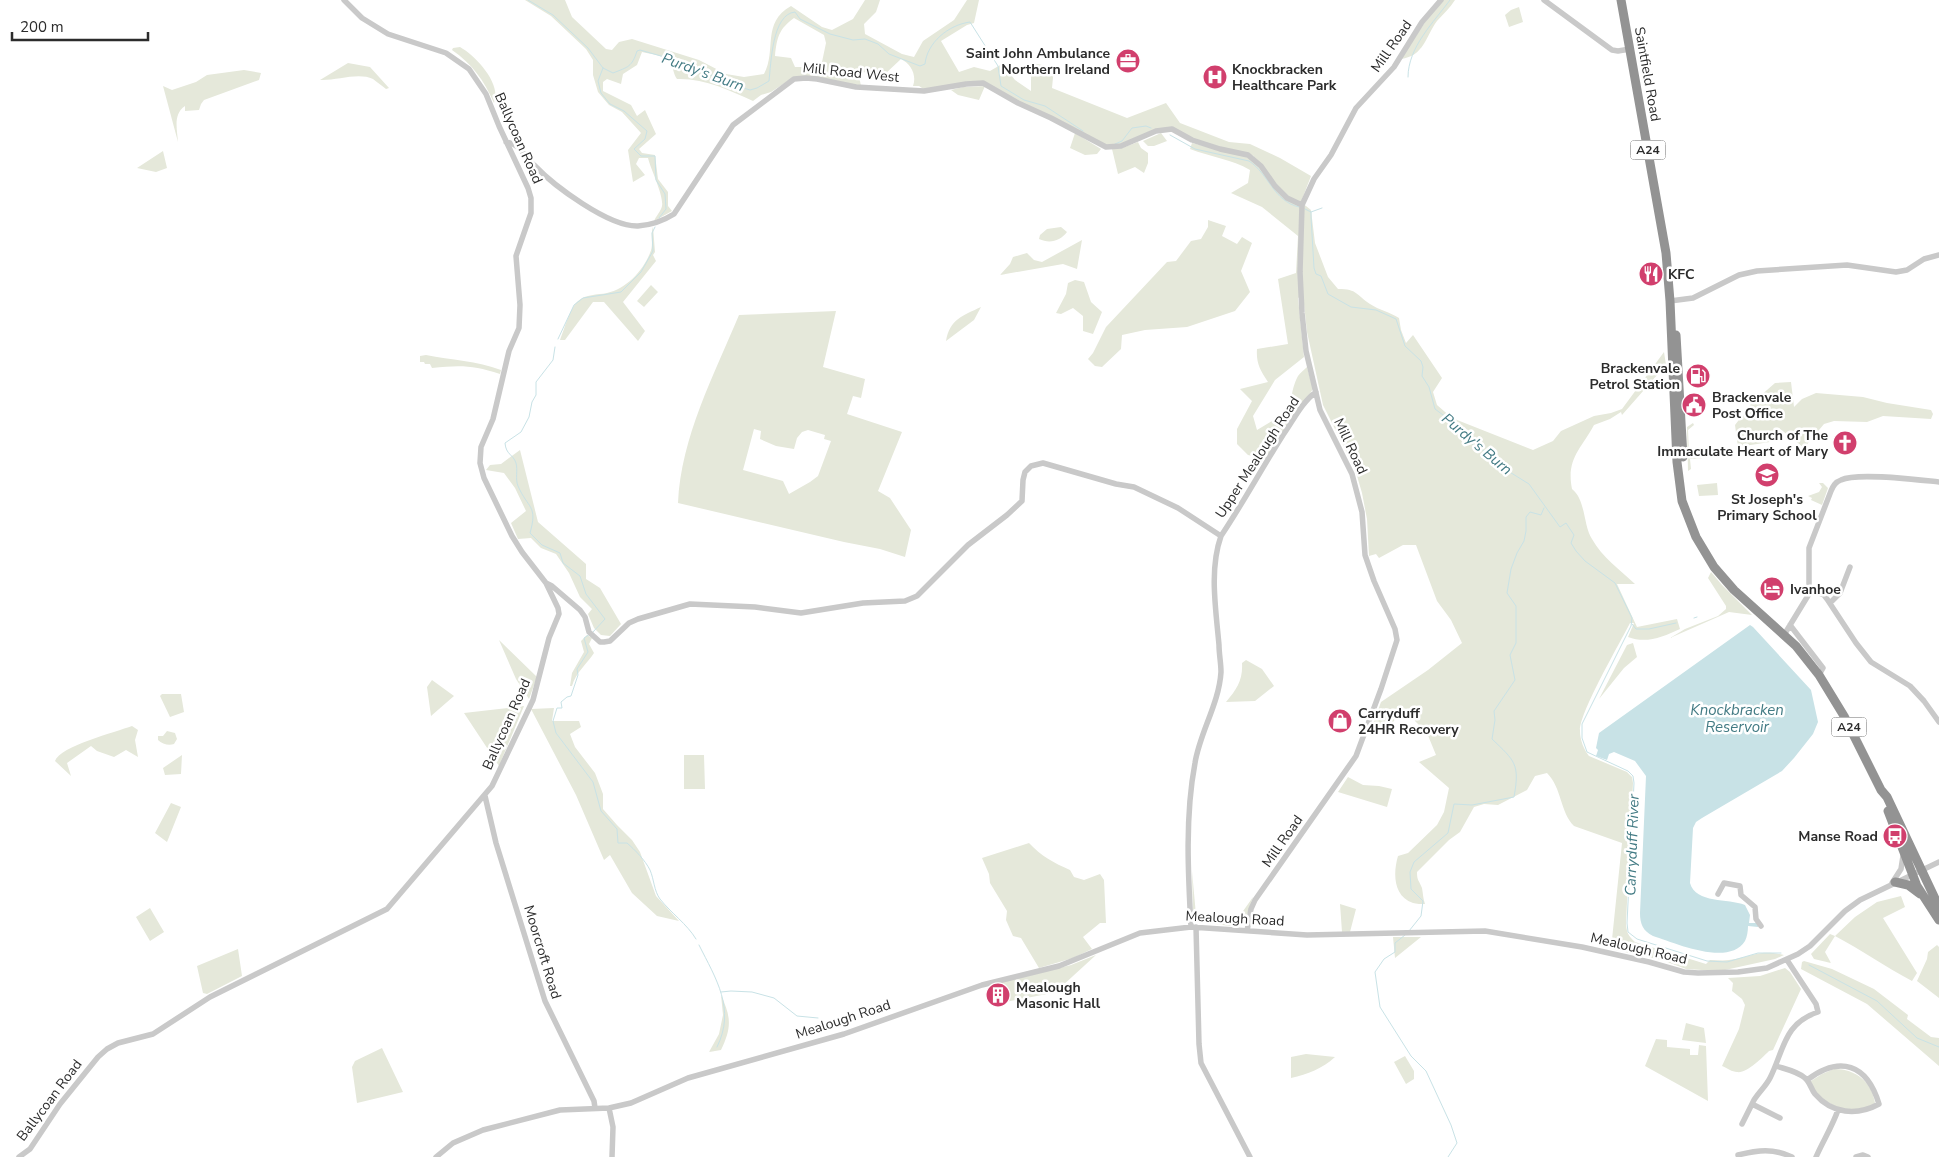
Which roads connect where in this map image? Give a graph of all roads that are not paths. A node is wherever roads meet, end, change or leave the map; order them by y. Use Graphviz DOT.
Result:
graph roads {
  1 [pos="344,0"];
  2 [pos="1440,0"];
  3 [pos="1544,0"];
  4 [pos="1621,0"];
  5 [pos="1630,50"];
  6 [pos="506,142"];
  7 [pos="1302,205"];
  8 [pos="1939,255"];
  9 [pos="1670,301"];
  10 [pos="1678,357"];
  11 [pos="1316,392"];
  12 [pos="1675,414"];
  13 [pos="1939,482"];
  14 [pos="1686,507"];
  15 [pos="1221,536"];
  16 [pos="1850,567"];
  17 [pos="546,583"];
  18 [pos="1810,590"];
  19 [pos="1830,603"];
  20 [pos="1790,625"];
  21 [pos="1784,635"];
  22 [pos="1820,675"];
  23 [pos="1939,722"];
  24 [pos="1881,790"];
  25 [pos="485,796"];
  26 [pos="1904,853"];
  27 [pos="1939,862"];
  28 [pos="1917,872"];
  29 [pos="1894,883"];
  30 [pos="1718,894"];
  31 [pos="1922,895"];
  32 [pos="1936,909"];
  33 [pos="1939,920"];
  34 [pos="1761,926"];
  35 [pos="1193,927"];
  36 [pos="1247,931"];
  37 [pos="1787,960"];
  38 [pos="1776,1066"];
  39 [pos="1807,1080"];
  40 [pos="1752,1104"];
  41 [pos="595,1108"];
  42 [pos="609,1108"];
  43 [pos="1838,1110"];
  44 [pos="1780,1118"];
  45 [pos="1742,1124"];
  46 [pos="1738,1155"];
  47 [pos="19,1157"];
  48 [pos="436,1157"];
  49 [pos="612,1157"];
  50 [pos="1250,1157"];
  51 [pos="1792,1157"];
  52 [pos="1816,1157"];
  53 [pos="1856,1157"];
  54 [pos="1868,1157"];
  1 -- 6 [label="street, Ballycoan Road"];
  2 -- 7 [label="street, Mill Road"];
  3 -- 5 [label="street"];
  4 -- 5 [label="highway, Saintfield Road / A24"];
  5 -- 9 [label="highway, Saintfield Road / A24"];
  6 -- 7 [label="street, Mill Road West"];
  6 -- 17 [label="street, Ballycoan Road"];
  7 -- 11 [label="street, Mill Road"];
  8 -- 9 [label="street"];
  9 -- 10 [label="highway, Saintfield Road / A24"];
  9 -- 12 [label="highway, Saintfield Road / A24"];
  10 -- 12 [label="highway"];
  10 -- 14 [label="highway, Saintfield Road / A24"];
  11 -- 15 [label="street, Upper Mealough Road"];
  11 -- 36 [label="street, Mill Road"];
  12 -- 14 [label="highway, Saintfield Road / A24"];
  13 -- 18 [label="street"];
  14 -- 21 [label="highway, Saintfield Road / A24"];
  15 -- 17 [label="street, Upper Mealough Road"];
  15 -- 35 [label="street, Upper Mealough Road"];
  16 -- 19 [label="street"];
  17 -- 25 [label="street, Ballycoan Road"];
  18 -- 19 [label="street"];
  18 -- 20 [label="street"];
  19 -- 23 [label="street"];
  20 -- 21 [label="street"];
  20 -- 22 [label="street, Saintfield Road"];
  21 -- 22 [label="highway, Saintfield Road / A24"];
  22 -- 24 [label="highway, Saintfield Road / A24"];
  24 -- 26 [label="highway, Saintfield Road / A24"];
  24 -- 28 [label="highway, Saintfield Road / A24"];
  25 -- 41 [label="street, Moorcroft Road"];
  25 -- 47 [label="street, Ballycoan Road"];
  26 -- 28 [label="highway, Saintfield Road / A24"];
  26 -- 29 [label="street"];
  27 -- 28 [label="street"];
  28 -- 29 [label="street, Mealough Road"];
  28 -- 31 [label="highway, Saintfield Road / A24"];
  28 -- 32 [label="highway"];
  29 -- 31 [label="highway"];
  29 -- 37 [label="street, Mealough Road"];
  30 -- 34 [label="street"];
  31 -- 32 [label="highway, Saintfield Road / A24"];
  32 -- 33 [label="highway, Saintfield Road / A24"];
  35 -- 36 [label="street, Mealough Road"];
  35 -- 42 [label="street, Mealough Road"];
  35 -- 50 [label="street, Upper Mealough Road"];
  36 -- 37 [label="street, Mealough Road"];
  37 -- 38 [label="street"];
  38 -- 39 [label="street"];
  38 -- 40 [label="street"];
  39 -- 43 [label="street"];
  39 -- 43 [label="street"];
  40 -- 44 [label="street"];
  40 -- 45 [label="street"];
  41 -- 42 [label="street, Mealough Road"];
  41 -- 48 [label="street, Mealough Road"];
  42 -- 49 [label="street"];
  43 -- 52 [label="street"];
  46 -- 51 [label="street"];
  53 -- 54 [label="street"];
}
